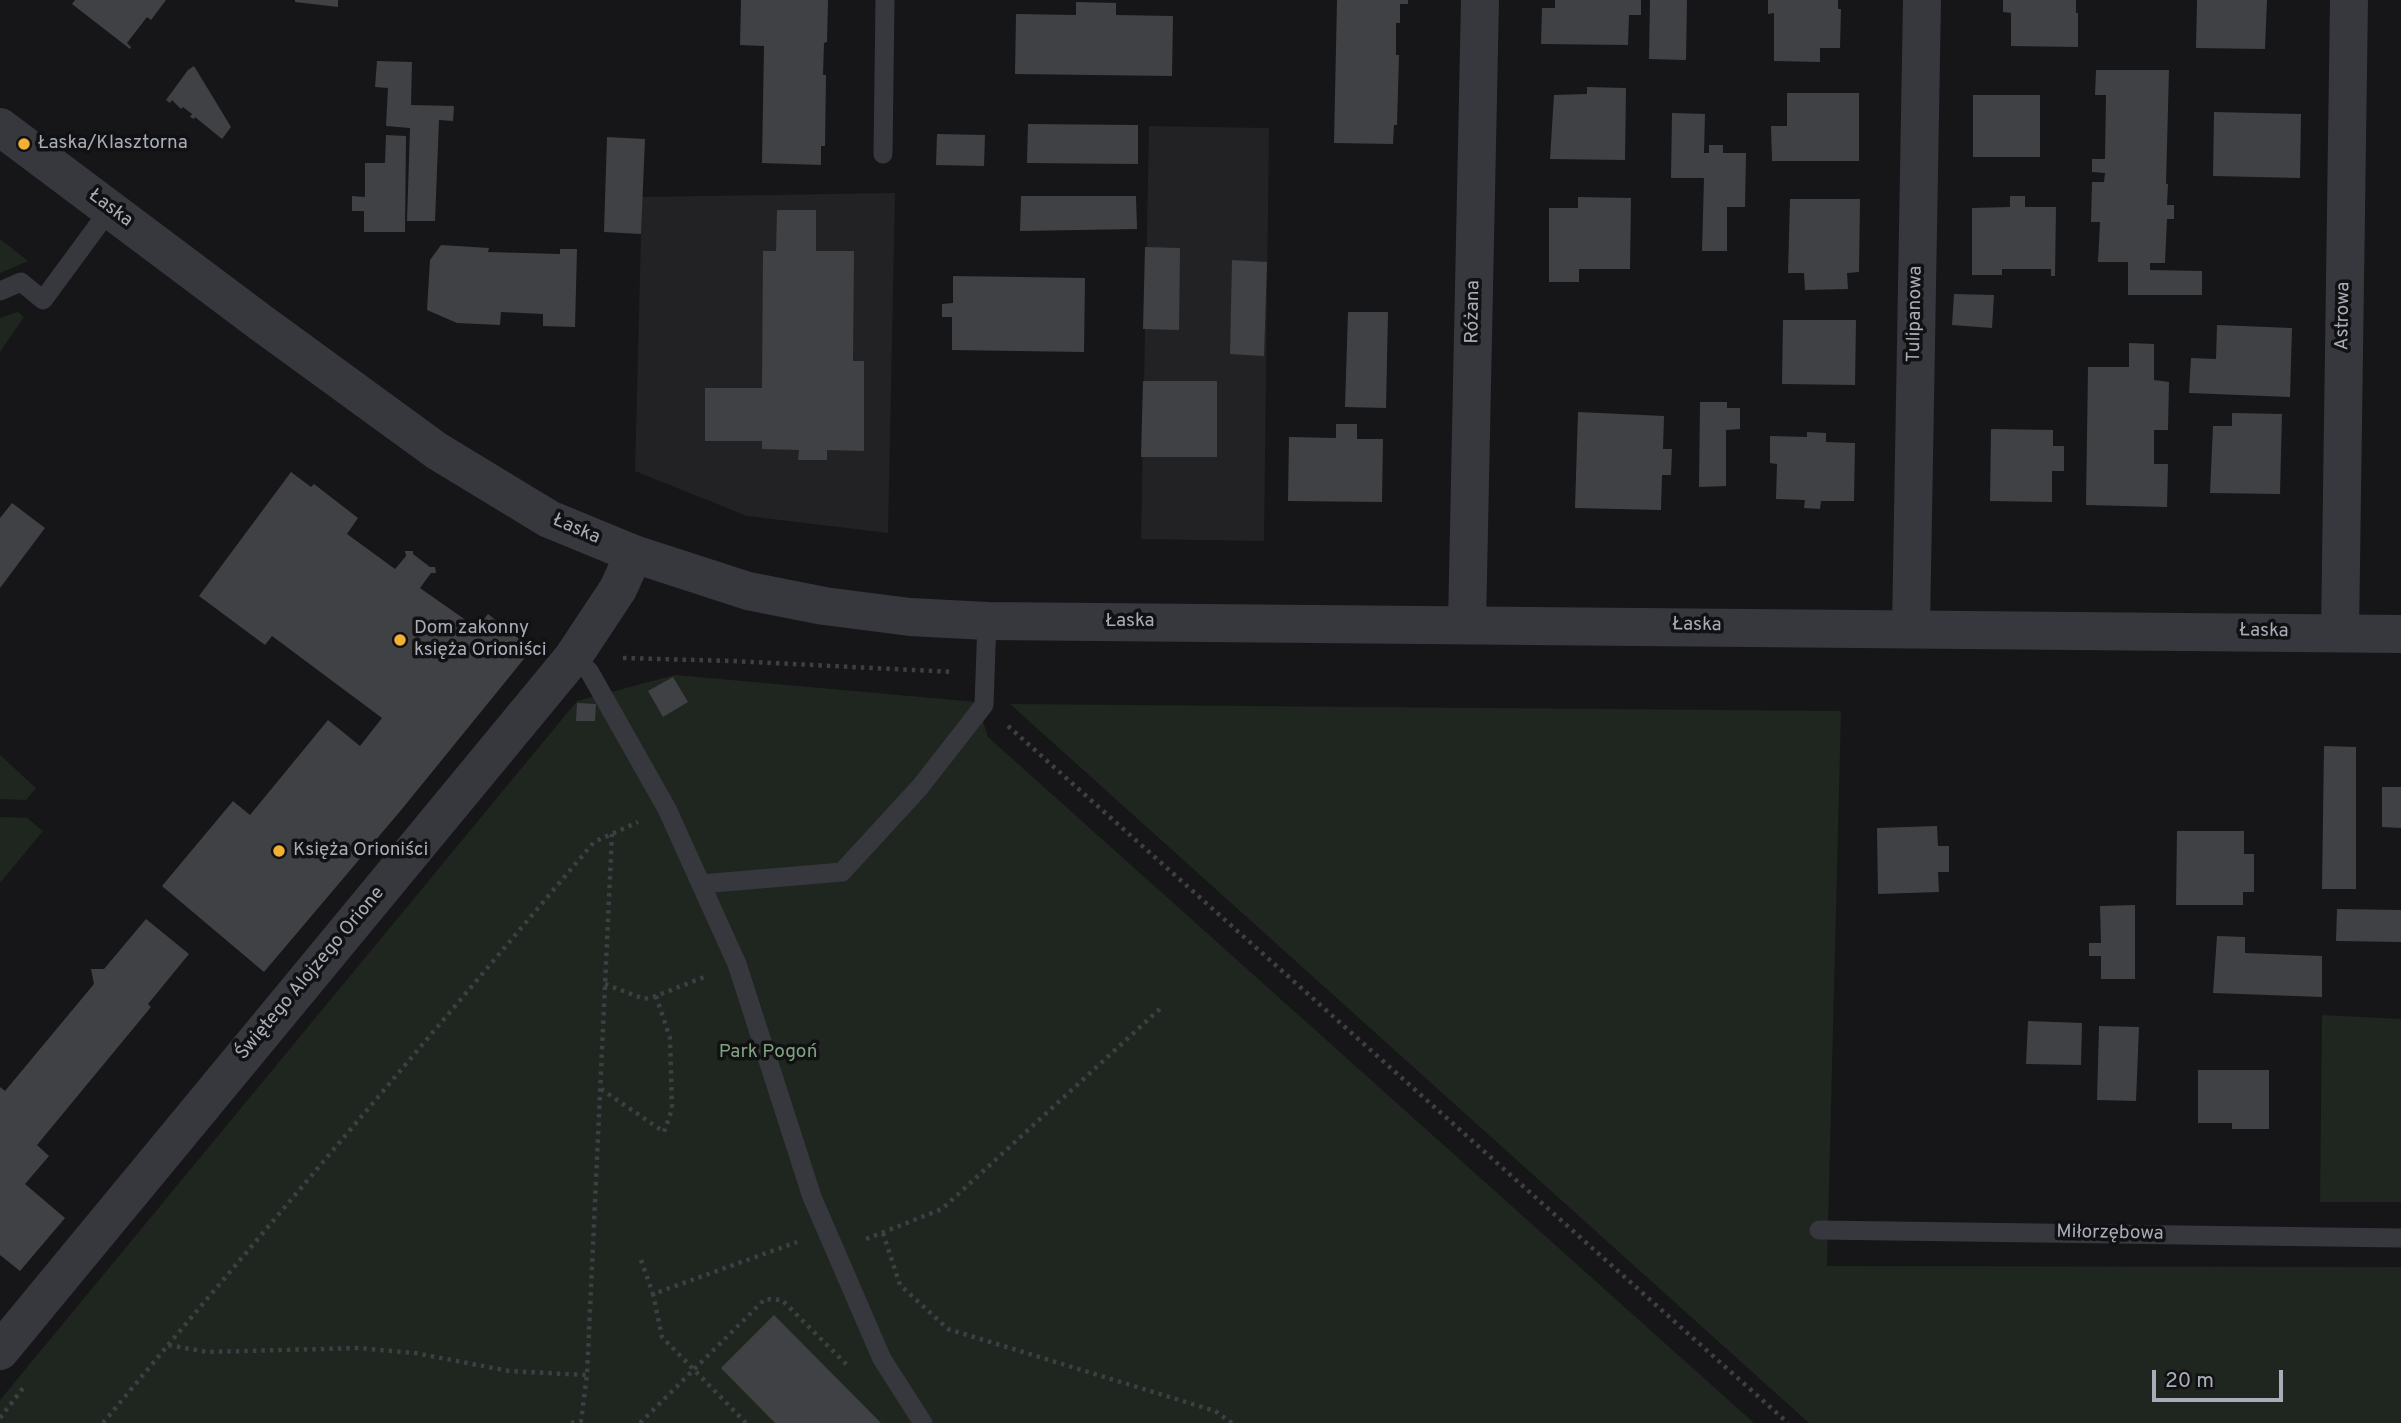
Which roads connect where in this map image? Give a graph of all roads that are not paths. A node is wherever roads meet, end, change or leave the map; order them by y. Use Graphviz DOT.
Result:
graph roads {
  1 [pos="886,0"];
  2 [pos="1480,0"];
  3 [pos="1922,0"];
  4 [pos="2349,0"];
  5 [pos="0,127"];
  6 [pos="883,154"];
  7 [pos="110,209"];
  8 [pos="0,291"];
  9 [pos="634,554"];
  10 [pos="987,621"];
  11 [pos="1467,624"];
  12 [pos="1911,628"];
  13 [pos="2340,633"];
  14 [pos="2401,634"];
  15 [pos="573,657"];
  16 [pos="701,884"];
  17 [pos="1819,1230"];
  18 [pos="2401,1238"];
  19 [pos="0,1351"];
  20 [pos="923,1423"];
  1 -- 6 [label="lane"];
  2 -- 11 [label="street, Różana"];
  3 -- 12 [label="street, Tulipanowa"];
  4 -- 13 [label="street, Astrowa"];
  5 -- 7 [label="street, Łaska"];
  7 -- 8 [label="lane"];
  7 -- 9 [label="street, Łaska"];
  9 -- 10 [label="street, Łaska"];
  9 -- 15 [label="street, Świętego Alojzego Orione"];
  10 -- 11 [label="street, Łaska"];
  10 -- 16 [label="lane"];
  11 -- 12 [label="street, Łaska"];
  12 -- 13 [label="street, Łaska"];
  13 -- 14 [label="street, Łaska"];
  15 -- 16 [label="lane"];
  15 -- 19 [label="street, Świętego Alojzego Orione"];
  16 -- 20 [label="lane"];
  17 -- 18 [label="lane, Miłorzębowa"];
}
